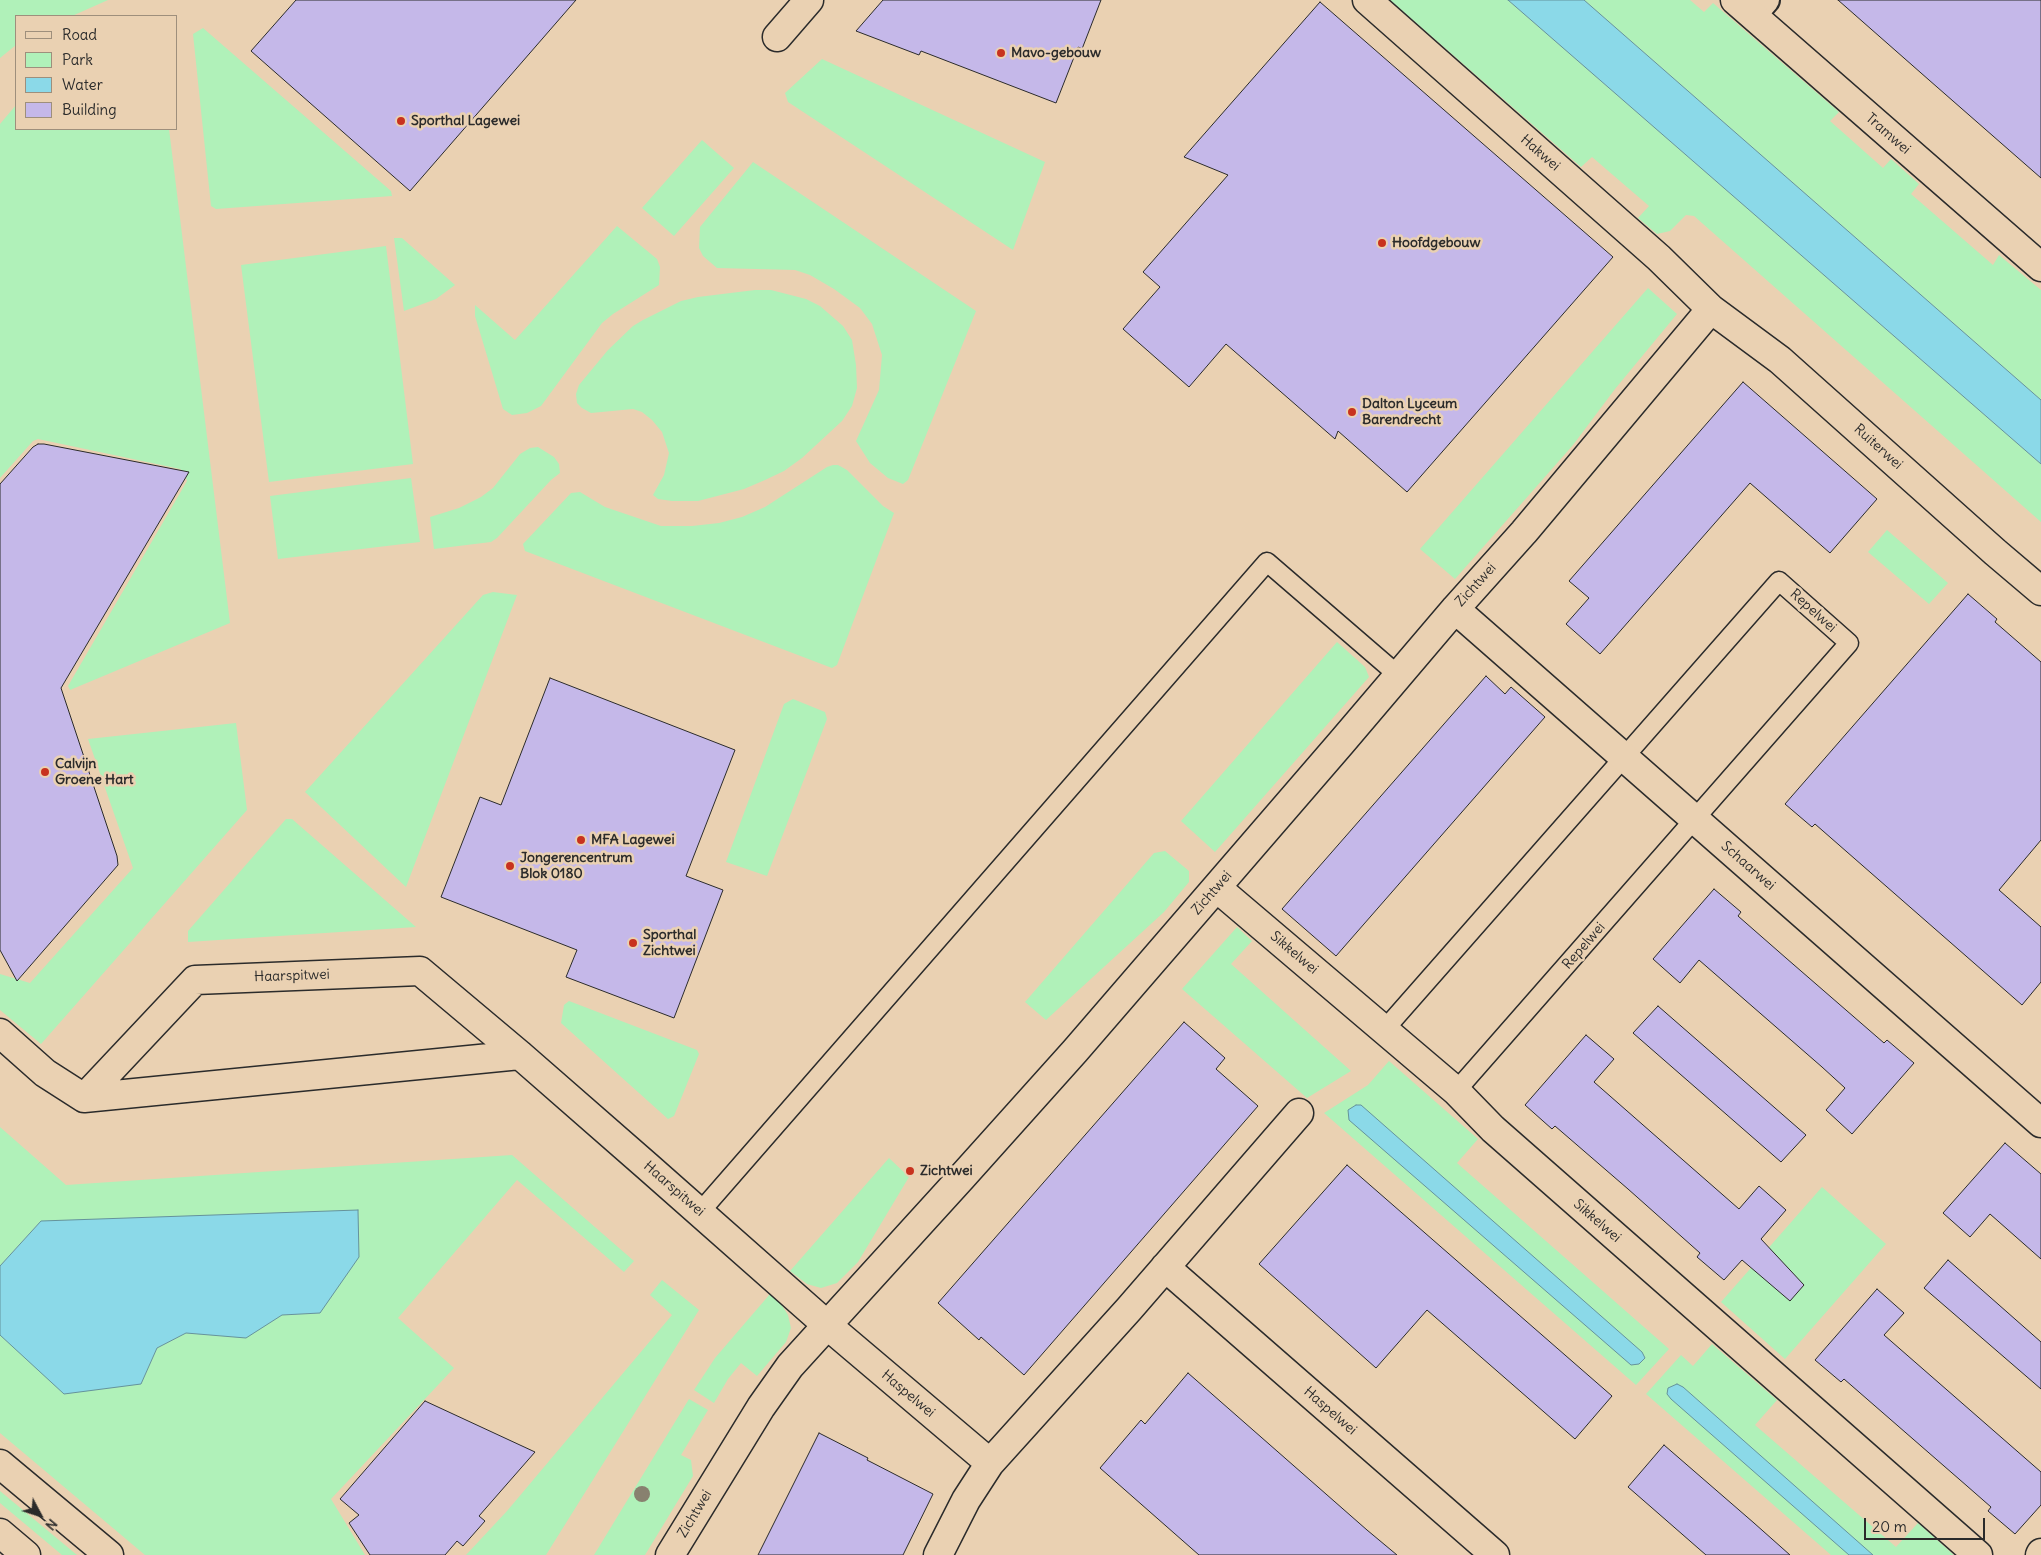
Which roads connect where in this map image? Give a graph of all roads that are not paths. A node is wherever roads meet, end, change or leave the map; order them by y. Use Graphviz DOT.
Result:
graph roads {
  1 [pos="809,0"];
  2 [pos="1366,0"];
  3 [pos="1751,5"];
  4 [pos="777,37"];
  5 [pos="2041,267"];
  6 [pos="1711,309"];
  7 [pos="2041,591"];
  8 [pos="1455,609"];
  9 [pos="1398,675"];
  10 [pos="1623,757"];
  11 [pos="1695,819"];
  12 [pos="1217,888"];
  13 [pos="1384,1029"];
  14 [pos="0,1033"];
  15 [pos="520,1055"];
  16 [pos="1456,1091"];
  17 [pos="84,1098"];
  18 [pos="1299,1113"];
  19 [pos="2041,1123"];
  20 [pos="700,1212"];
  21 [pos="1165,1267"];
  22 [pos="827,1325"];
  23 [pos="990,1463"];
  24 [pos="0,1464"];
  25 [pos="0,1533"];
  26 [pos="26,1555"];
  27 [pos="109,1555"];
  28 [pos="670,1555"];
  29 [pos="938,1555"];
  30 [pos="1495,1555"];
  31 [pos="1978,1555"];
  1 -- 4 [label="street"];
  2 -- 6 [label="street, Hakwei"];
  3 -- 5 [label="street, Tramwei"];
  6 -- 7 [label="street, Ruiterwei"];
  6 -- 8 [label="street, Zichtwei"];
  8 -- 9 [label="street, Zichtwei"];
  8 -- 10 [label="street, Schaarwei"];
  9 -- 12 [label="street, Zichtwei"];
  9 -- 20 [label="lane"];
  10 -- 11 [label="street, Schaarwei"];
  10 -- 11 [label="lane, Repelwei"];
  10 -- 13 [label="lane, Repelwei"];
  11 -- 16 [label="lane, Repelwei"];
  11 -- 19 [label="street, Schaarwei"];
  12 -- 13 [label="street, Sikkelwei"];
  12 -- 22 [label="street, Zichtwei"];
  13 -- 16 [label="street, Sikkelwei"];
  14 -- 17 [label="street"];
  15 -- 17 [label="street"];
  15 -- 17 [label="street, Haarspitwei"];
  15 -- 20 [label="street, Haarspitwei"];
  16 -- 31 [label="street, Sikkelwei"];
  18 -- 21 [label="street"];
  20 -- 22 [label="street, Haarspitwei"];
  21 -- 23 [label="street"];
  21 -- 30 [label="street, Haspelwei"];
  22 -- 23 [label="street, Haspelwei"];
  22 -- 28 [label="street, Zichtwei"];
  23 -- 29 [label="street"];
  24 -- 27 [label="street"];
  25 -- 26 [label="street"];
}
